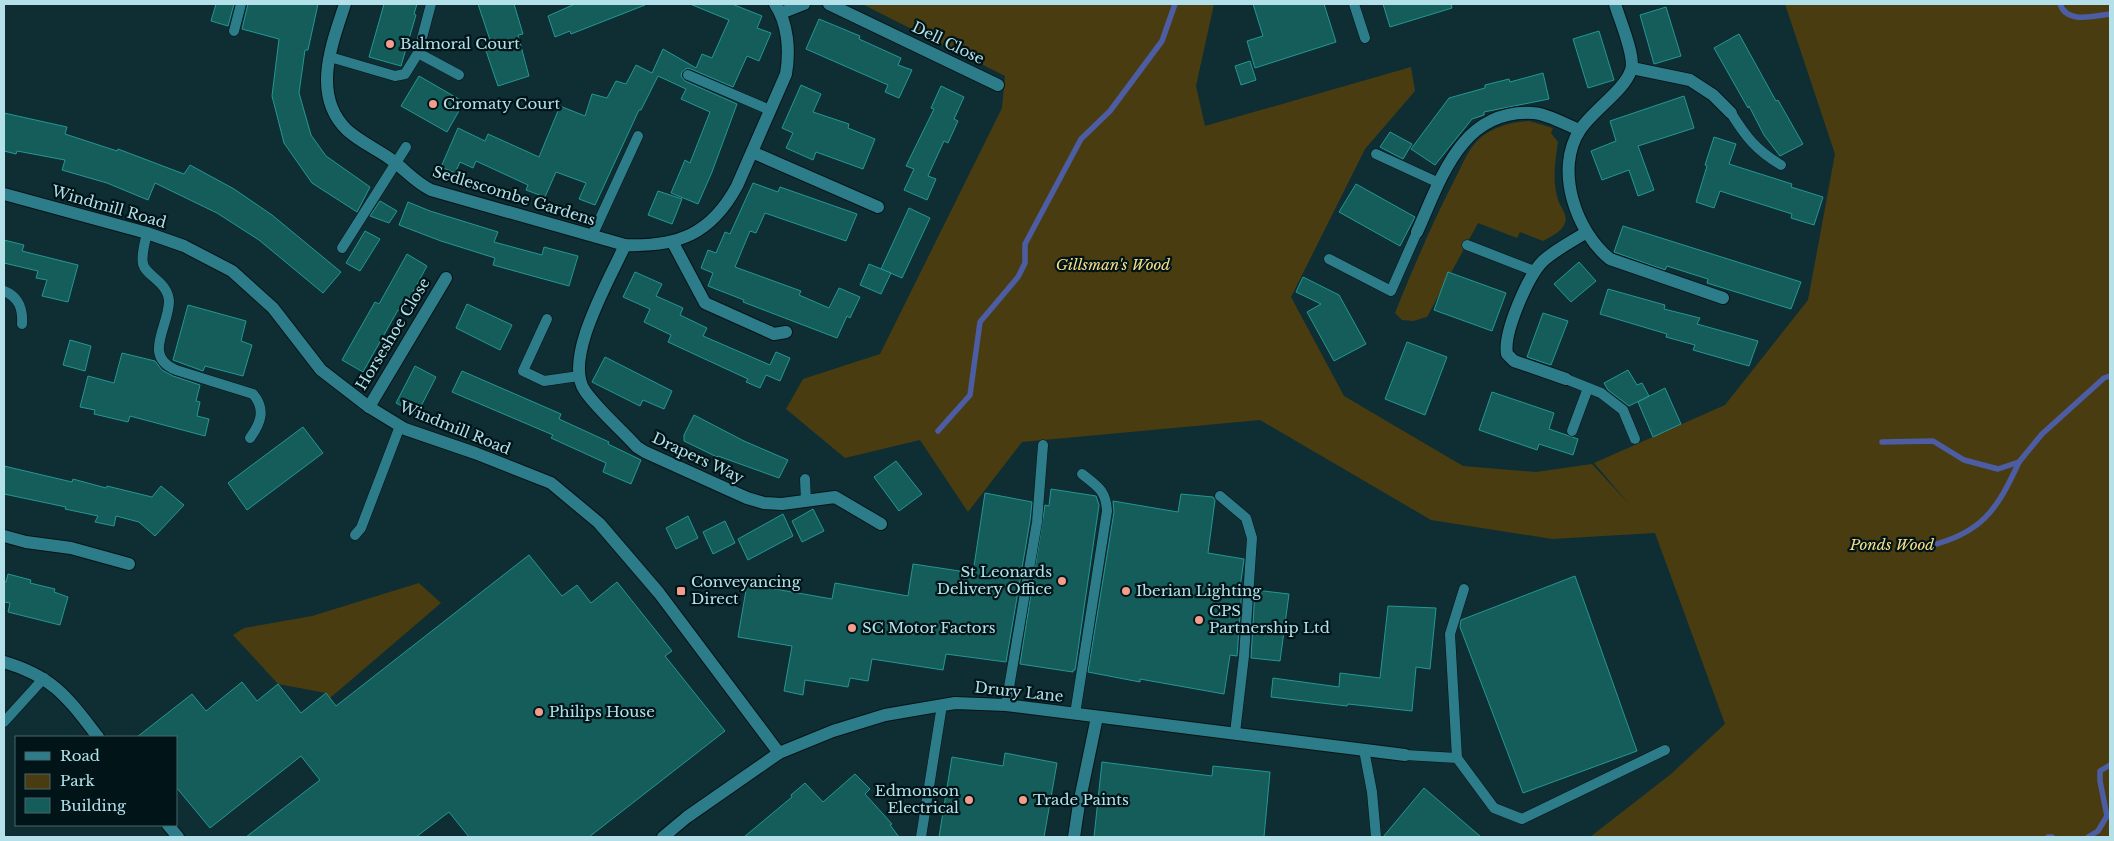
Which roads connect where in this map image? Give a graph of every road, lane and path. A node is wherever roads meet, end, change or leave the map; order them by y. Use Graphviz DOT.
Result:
graph roads {
  1 [pos="241,4"];
  2 [pos="346,4"];
  3 [pos="431,4"];
  4 [pos="804,4"];
  5 [pos="829,4"];
  6 [pos="1354,4"];
  7 [pos="1615,4"];
  8 [pos="778,8"];
  9 [pos="234,31"];
  10 [pos="1365,38"];
  11 [pos="418,53"];
  12 [pos="330,57"];
  13 [pos="1632,68"];
  14 [pos="459,75"];
  15 [pos="688,75"];
  16 [pos="998,85"];
  17 [pos="770,110"];
  18 [pos="1731,113"];
  19 [pos="1579,130"];
  20 [pos="638,136"];
  21 [pos="406,147"];
  22 [pos="752,152"];
  23 [pos="1376,154"];
  24 [pos="396,163"];
  25 [pos="1781,165"];
  26 [pos="1439,183"];
  27 [pos="4,194"];
  28 [pos="878,207"];
  29 [pos="1417,232"];
  30 [pos="147,233"];
  31 [pos="1585,233"];
  32 [pos="592,236"];
  33 [pos="673,243"];
  34 [pos="625,245"];
  35 [pos="1467,245"];
  36 [pos="342,248"];
  37 [pos="1330,259"];
  38 [pos="1534,271"];
  39 [pos="446,278"];
  40 [pos="4,291"];
  41 [pos="1723,298"];
  42 [pos="547,319"];
  43 [pos="22,324"];
  44 [pos="786,332"];
  45 [pos="579,376"];
  46 [pos="1566,379"];
  47 [pos="1588,388"];
  48 [pos="369,408"];
  49 [pos="400,426"];
  50 [pos="1572,431"];
  51 [pos="250,438"];
  52 [pos="1635,439"];
  53 [pos="1043,445"];
  54 [pos="1082,474"];
  55 [pos="805,479"];
  56 [pos="1220,496"];
  57 [pos="806,501"];
  58 [pos="881,524"];
  59 [pos="354,535"];
  60 [pos="4,536"];
  61 [pos="129,564"];
  62 [pos="1464,589"];
  63 [pos="4,662"];
  64 [pos="44,678"];
  65 [pos="1006,704"];
  66 [pos="942,705"];
  67 [pos="1075,714"];
  68 [pos="6,717"];
  69 [pos="1097,717"];
  70 [pos="1234,733"];
  71 [pos="97,736"];
  72 [pos="1364,750"];
  73 [pos="1665,750"];
  74 [pos="778,753"];
  75 [pos="1405,755"];
  76 [pos="1457,758"];
  77 [pos="169,826"];
  78 [pos="178,837"];
  79 [pos="663,837"];
  80 [pos="921,837"];
  81 [pos="1074,837"];
  82 [pos="1376,837"];
  1 -- 9 [label="lane"];
  2 -- 12 [label="street, Sedlescombe Gardens"];
  3 -- 11 [label="lane"];
  4 -- 8 [label="street"];
  5 -- 16 [label="street, Dell Close"];
  6 -- 10 [label="lane"];
  7 -- 13 [label="street"];
  8 -- 17 [label="street, Sedlescombe Gardens"];
  11 -- 12 [label="lane"];
  11 -- 14 [label="lane"];
  12 -- 24 [label="street, Sedlescombe Gardens"];
  13 -- 18 [label="street"];
  13 -- 19 [label="street"];
  15 -- 17 [label="lane"];
  17 -- 22 [label="street, Sedlescombe Gardens"];
  18 -- 25 [label="lane"];
  19 -- 26 [label="street"];
  19 -- 31 [label="street"];
  20 -- 32 [label="lane"];
  21 -- 24 [label="lane"];
  22 -- 28 [label="street"];
  22 -- 33 [label="street, Sedlescombe Gardens"];
  23 -- 26 [label="lane"];
  24 -- 32 [label="street, Sedlescombe Gardens"];
  24 -- 36 [label="lane"];
  26 -- 29 [label="street"];
  27 -- 30 [label="street, Windmill Road"];
  29 -- 37 [label="lane"];
  30 -- 48 [label="street, Windmill Road"];
  30 -- 51 [label="lane"];
  31 -- 38 [label="street"];
  31 -- 41 [label="street"];
  32 -- 34 [label="street, Sedlescombe Gardens"];
  33 -- 34 [label="street, Sedlescombe Gardens"];
  33 -- 44 [label="street"];
  34 -- 45 [label="street"];
  35 -- 38 [label="lane"];
  38 -- 46 [label="street"];
  39 -- 48 [label="street, Horseshoe Close"];
  40 -- 43 [label="lane"];
  42 -- 45 [label="lane"];
  45 -- 57 [label="street, Drapers Way"];
  46 -- 47 [label="lane"];
  47 -- 50 [label="lane"];
  47 -- 52 [label="lane"];
  48 -- 49 [label="street, Windmill Road"];
  49 -- 59 [label="lane"];
  49 -- 74 [label="street, Windmill Road"];
  53 -- 65 [label="lane"];
  54 -- 67 [label="lane"];
  55 -- 57 [label="lane"];
  56 -- 70 [label="lane"];
  57 -- 58 [label="street, Drapers Way"];
  60 -- 61 [label="street"];
  62 -- 76 [label="lane"];
  63 -- 64 [label="street"];
  64 -- 68 [label="lane"];
  64 -- 71 [label="street"];
  65 -- 66 [label="street, Drury Lane"];
  65 -- 67 [label="street, Drury Lane"];
  66 -- 74 [label="street, Drury Lane"];
  66 -- 80 [label="lane"];
  67 -- 69 [label="street, Drury Lane"];
  69 -- 70 [label="street, Drury Lane"];
  69 -- 81 [label="street"];
  70 -- 72 [label="street, Drury Lane"];
  72 -- 75 [label="street, Drury Lane"];
  72 -- 82 [label="lane"];
  73 -- 76 [label="lane"];
  74 -- 79 [label="street, Drury Lane"];
  75 -- 76 [label="lane"];
  77 -- 78 [label="street"];
}
